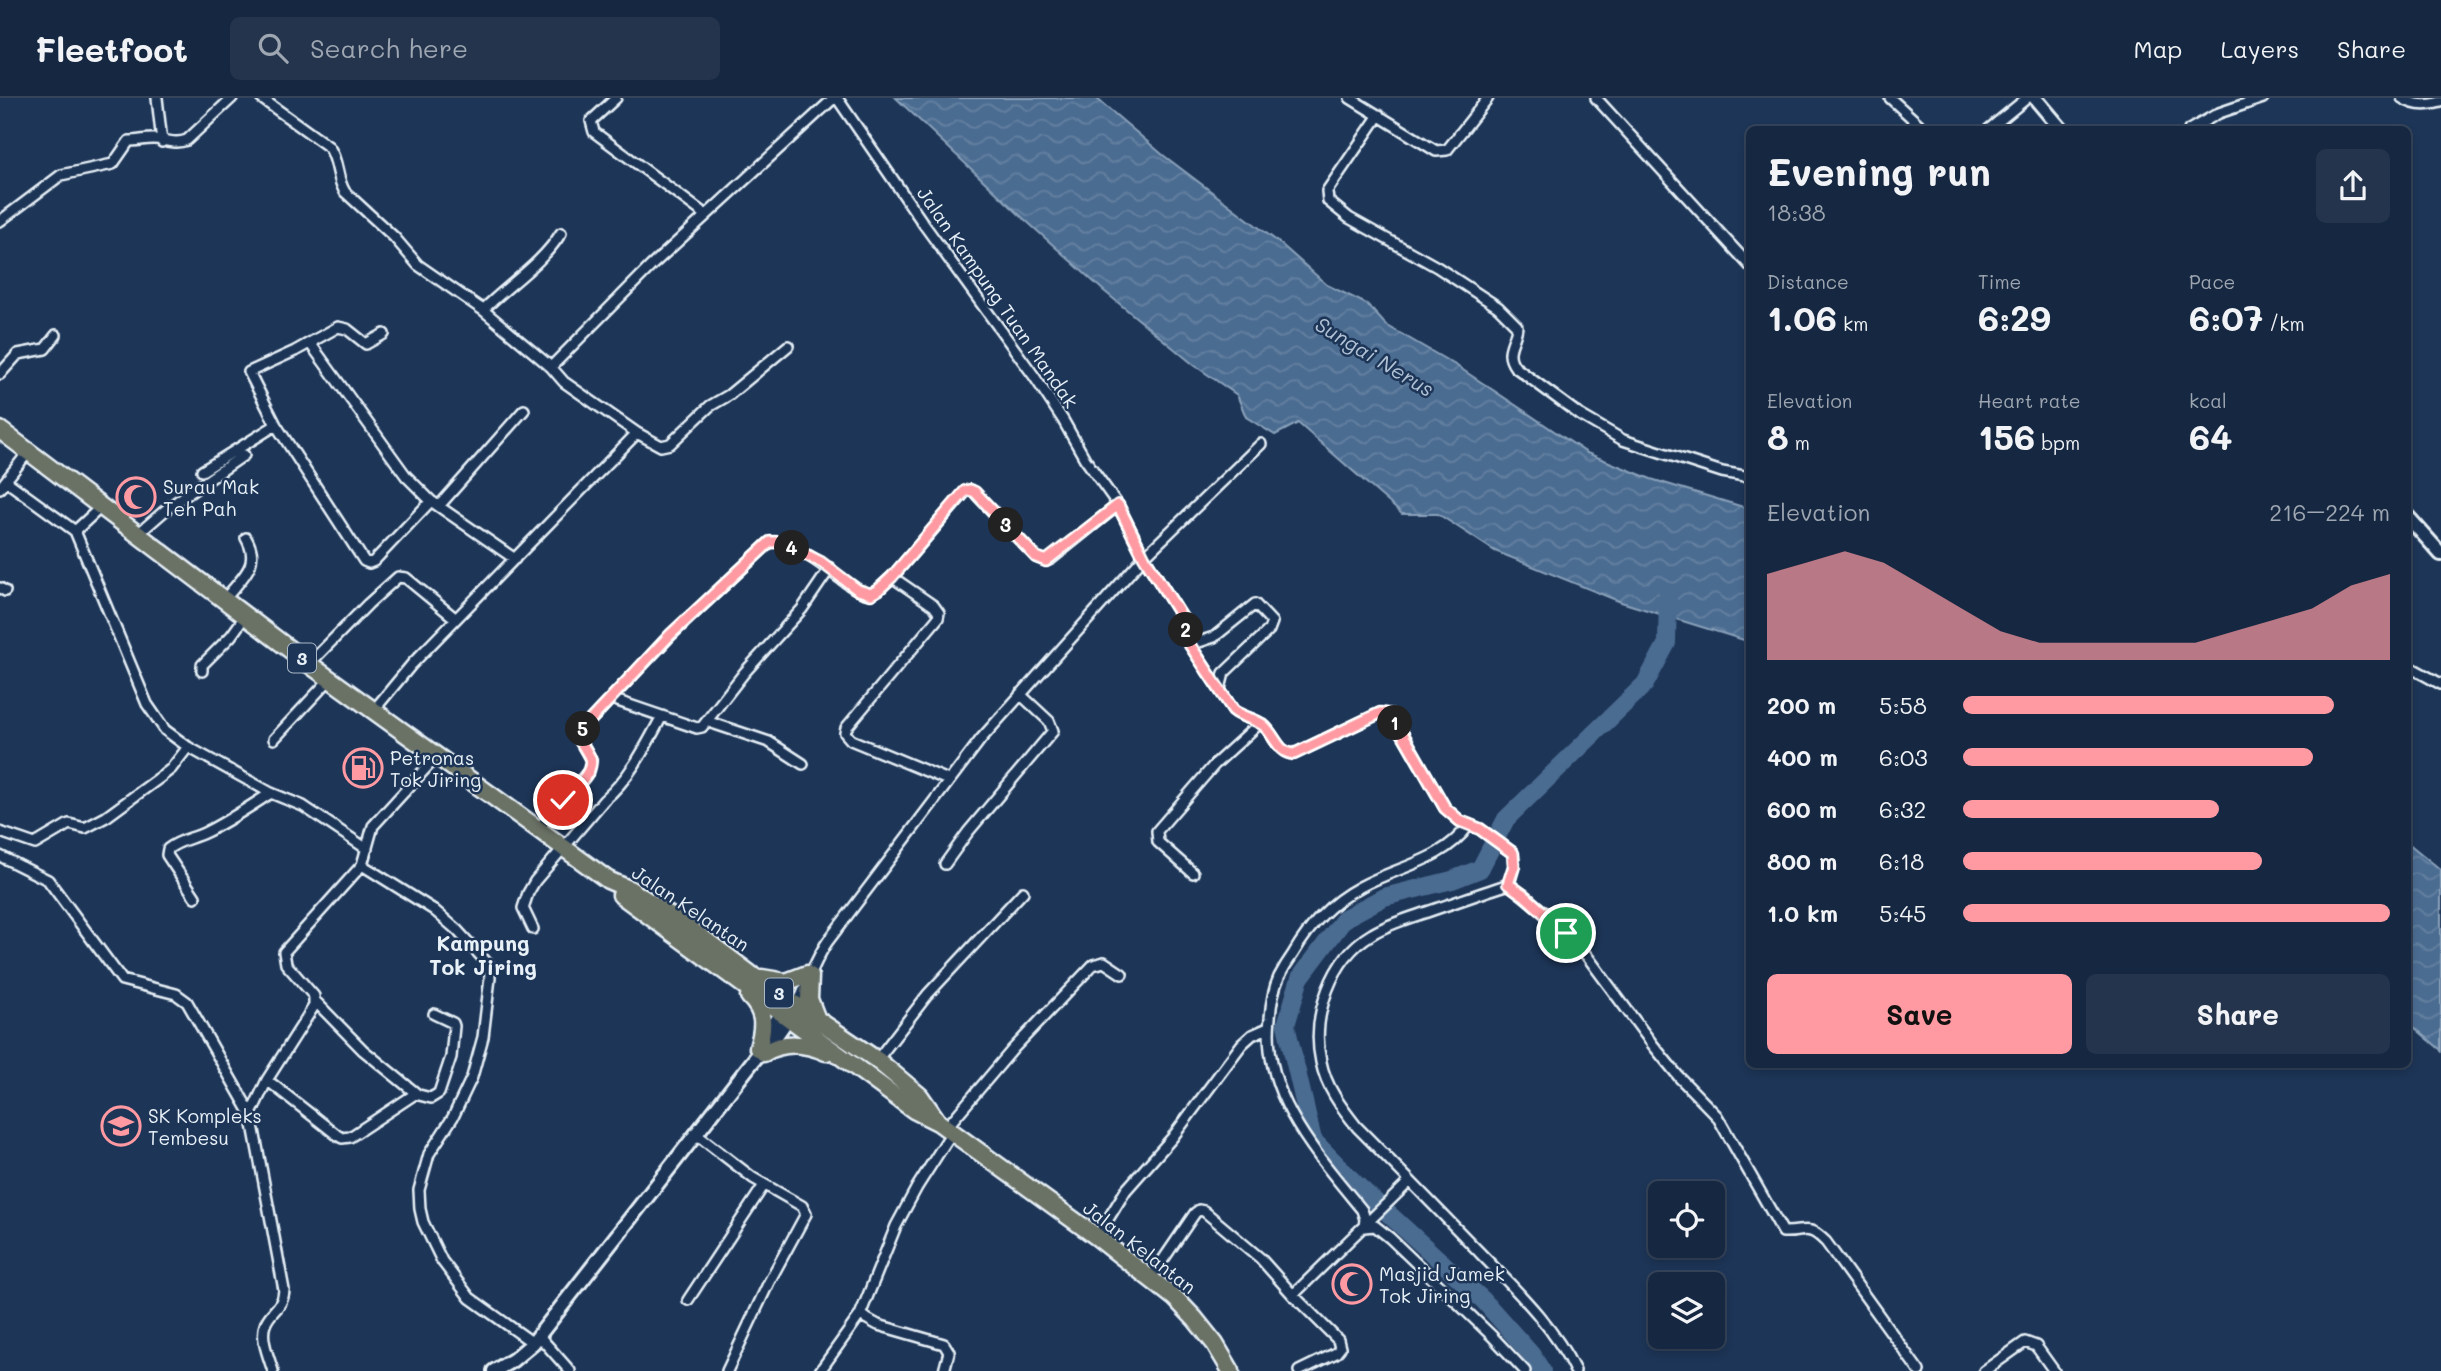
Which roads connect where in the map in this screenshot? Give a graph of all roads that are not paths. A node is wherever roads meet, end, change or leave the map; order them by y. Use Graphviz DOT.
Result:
graph roads {
  1 [pos="158,98"];
  2 [pos="232,98"];
  3 [pos="261,98"];
  4 [pos="616,98"];
  5 [pos="836,98"];
  6 [pos="1350,98"];
  7 [pos="1488,98"];
  8 [pos="1596,98"];
  9 [pos="1890,98"];
  10 [pos="2027,98"];
  11 [pos="2035,98"];
  12 [pos="2263,98"];
  13 [pos="2402,98"];
  14 [pos="2441,102"];
  15 [pos="1379,115"];
  16 [pos="1921,126"];
  17 [pos="1993,126"];
  18 [pos="2059,126"];
  19 [pos="2196,126"];
  20 [pos="162,142"];
  21 [pos="706,215"];
  22 [pos="0,221"];
  23 [pos="561,233"];
  24 [pos="1746,262"];
  25 [pos="483,310"];
  26 [pos="384,334"];
  27 [pos="56,335"];
  28 [pos="310,343"];
  29 [pos="788,346"];
  30 [pos="551,367"];
  31 [pos="0,374"];
  32 [pos="524,411"];
  33 [pos="276,425"];
  34 [pos="0,430"];
  35 [pos="637,433"];
  36 [pos="1261,444"];
  37 [pos="29,451"];
  38 [pos="244,455"];
  39 [pos="202,471"];
  40 [pos="1746,476"];
  41 [pos="3,485"];
  42 [pos="435,504"];
  43 [pos="1118,505"];
  44 [pos="102,506"];
  45 [pos="2411,520"];
  46 [pos="75,531"];
  47 [pos="139,533"];
  48 [pos="246,538"];
  49 [pos="2441,554"];
  50 [pos="1144,557"];
  51 [pos="516,559"];
  52 [pos="830,568"];
  53 [pos="892,577"];
  54 [pos="225,599"];
  55 [pos="246,615"];
  56 [pos="456,619"];
  57 [pos="1190,645"];
  58 [pos="309,664"];
  59 [pos="2411,668"];
  60 [pos="202,671"];
  61 [pos="2441,671"];
  62 [pos="330,679"];
  63 [pos="2437,683"];
  64 [pos="1220,689"];
  65 [pos="1020,694"];
  66 [pos="612,699"];
  67 [pos="374,710"];
  68 [pos="662,716"];
  69 [pos="709,722"];
  70 [pos="1260,723"];
  71 [pos="274,739"];
  72 [pos="188,747"];
  73 [pos="437,755"];
  74 [pos="803,764"];
  75 [pos="948,780"];
  76 [pos="271,793"];
  77 [pos="1469,825"];
  78 [pos="538,829"];
  79 [pos="0,832"];
  80 [pos="563,847"];
  81 [pos="367,849"];
  82 [pos="0,856"];
  83 [pos="945,864"];
  84 [pos="362,865"];
  85 [pos="1194,873"];
  86 [pos="608,880"];
  87 [pos="1508,884"];
  88 [pos="1024,892"];
  89 [pos="195,897"];
  90 [pos="533,929"];
  91 [pos="725,971"];
  92 [pos="809,974"];
  93 [pos="1122,974"];
  94 [pos="753,976"];
  95 [pos="315,1001"];
  96 [pos="789,1009"];
  97 [pos="434,1014"];
  98 [pos="817,1019"];
  99 [pos="1268,1028"];
  100 [pos="760,1052"];
  101 [pos="877,1060"];
  102 [pos="848,1061"];
  103 [pos="267,1080"];
  104 [pos="417,1094"];
  105 [pos="251,1114"];
  106 [pos="946,1127"];
  107 [pos="696,1134"];
  108 [pos="1410,1181"];
  109 [pos="764,1185"];
  110 [pos="1367,1225"];
  111 [pos="1097,1237"];
  112 [pos="1150,1279"];
  113 [pos="1293,1296"];
  114 [pos="688,1300"];
  115 [pos="860,1315"];
  116 [pos="536,1339"];
  117 [pos="272,1371"];
  118 [pos="494,1371"];
  119 [pos="570,1371"];
  120 [pos="727,1371"];
  121 [pos="820,1371"];
  122 [pos="944,1371"];
  123 [pos="1231,1371"];
  124 [pos="1299,1371"];
  125 [pos="1525,1371"];
  126 [pos="1575,1371"];
  127 [pos="1919,1371"];
  128 [pos="1984,1371"];
  129 [pos="2054,1371"];
  1 -- 20 [label="street"];
  2 -- 20 [label="street"];
  3 -- 25 [label="street"];
  4 -- 21 [label="street"];
  5 -- 21 [label="street"];
  5 -- 43 [label="street, Jalan Kampung Tuan Mandak"];
  6 -- 15 [label="street"];
  7 -- 15 [label="street"];
  8 -- 24 [label="street"];
  9 -- 16 [label="street"];
  10 -- 17 [label="street"];
  11 -- 18 [label="street"];
  12 -- 19 [label="street"];
  13 -- 14 [label="street"];
  15 -- 40 [label="street"];
  20 -- 22 [label="street"];
  21 -- 30 [label="street"];
  23 -- 25 [label="street"];
  25 -- 30 [label="street"];
  26 -- 28 [label="street"];
  27 -- 31 [label="street"];
  28 -- 33 [label="street"];
  28 -- 42 [label="street"];
  29 -- 35 [label="street"];
  30 -- 35 [label="street"];
  32 -- 42 [label="street"];
  33 -- 39 [label="street"];
  33 -- 42 [label="street"];
  34 -- 37 [label="highway, 3"];
  35 -- 51 [label="street"];
  36 -- 50 [label="street"];
  37 -- 41 [label="street"];
  37 -- 44 [label="highway, 3"];
  38 -- 47 [label="street"];
  41 -- 46 [label="street"];
  42 -- 51 [label="street"];
  43 -- 50 [label="street, Jalan Kampung Tuan Mandak"];
  43 -- 53 [label="street"];
  44 -- 46 [label="street"];
  44 -- 47 [label="highway, 3"];
  45 -- 49 [label="street"];
  46 -- 72 [label="street"];
  47 -- 54 [label="highway, 3"];
  48 -- 54 [label="street"];
  50 -- 57 [label="street, Jalan Kampung Tuan Mandak"];
  50 -- 65 [label="street"];
  51 -- 56 [label="street"];
  52 -- 53 [label="street"];
  52 -- 66 [label="street"];
  52 -- 69 [label="street"];
  53 -- 75 [label="street"];
  54 -- 55 [label="highway, 3"];
  55 -- 58 [label="highway, 3"];
  55 -- 60 [label="street"];
  56 -- 58 [label="street"];
  56 -- 67 [label="street"];
  57 -- 64 [label="street, Jalan Kampung Tuan Mandak"];
  57 -- 64 [label="street"];
  58 -- 62 [label="highway, 3"];
  59 -- 63 [label="street"];
  61 -- 63 [label="street"];
  62 -- 67 [label="highway, 3"];
  62 -- 71 [label="street"];
  64 -- 70 [label="street, Jalan Kampung Tuan Mandak"];
  65 -- 75 [label="street"];
  65 -- 83 [label="street"];
  66 -- 68 [label="street"];
  66 -- 78 [label="street"];
  67 -- 73 [label="highway, 3"];
  68 -- 69 [label="street"];
  68 -- 80 [label="street"];
  69 -- 74 [label="street"];
  70 -- 77 [label="street, Jalan Kampung Tuan Mandak"];
  70 -- 85 [label="street"];
  72 -- 76 [label="street"];
  72 -- 79 [label="street"];
  73 -- 78 [label="highway, 3"];
  73 -- 81 [label="street"];
  75 -- 92 [label="street"];
  76 -- 81 [label="street"];
  76 -- 89 [label="street"];
  77 -- 87 [label="street"];
  77 -- 99 [label="street"];
  78 -- 80 [label="highway, 3"];
  80 -- 86 [label="highway, 3"];
  80 -- 90 [label="street"];
  81 -- 84 [label="street"];
  82 -- 105 [label="street"];
  84 -- 95 [label="street"];
  84 -- 116 [label="street"];
  86 -- 91 [label="highway, Jalan Kelantan / 3"];
  86 -- 94 [label="highway, Jalan Kelantan / 3"];
  87 -- 108 [label="street"];
  87 -- 127 [label="street"];
  88 -- 101 [label="street"];
  91 -- 96 [label="highway, Jalan Kelantan / 3"];
  91 -- 100 [label="highway"];
  92 -- 94 [label="highway"];
  92 -- 96 [label="street"];
  92 -- 98 [label="highway"];
  93 -- 106 [label="street"];
  94 -- 96 [label="highway, Jalan Kelantan / 3"];
  95 -- 103 [label="street"];
  95 -- 104 [label="street"];
  96 -- 98 [label="highway, Jalan Kelantan / 3"];
  96 -- 100 [label="street"];
  96 -- 102 [label="highway, Jalan Kelantan / 3"];
  97 -- 104 [label="street"];
  98 -- 101 [label="highway, Jalan Kelantan / 3"];
  99 -- 110 [label="street"];
  99 -- 111 [label="street"];
  100 -- 102 [label="highway"];
  100 -- 107 [label="street"];
  101 -- 106 [label="highway, Jalan Kelantan / 3"];
  102 -- 106 [label="highway, Jalan Kelantan / 3"];
  103 -- 104 [label="street"];
  103 -- 105 [label="street"];
  105 -- 117 [label="street"];
  106 -- 111 [label="highway, Jalan Kelantan / 3"];
  106 -- 115 [label="street"];
  107 -- 109 [label="street"];
  107 -- 116 [label="street"];
  108 -- 110 [label="street"];
  108 -- 126 [label="street"];
  109 -- 114 [label="street"];
  109 -- 120 [label="street"];
  110 -- 113 [label="street"];
  110 -- 125 [label="street"];
  111 -- 112 [label="highway, Jalan Kelantan / 3"];
  112 -- 113 [label="street"];
  112 -- 123 [label="highway, Jalan Kelantan / 3"];
  113 -- 124 [label="street"];
  115 -- 121 [label="street"];
  115 -- 122 [label="street"];
  116 -- 118 [label="street"];
  116 -- 119 [label="street"];
  128 -- 129 [label="street"];
}
